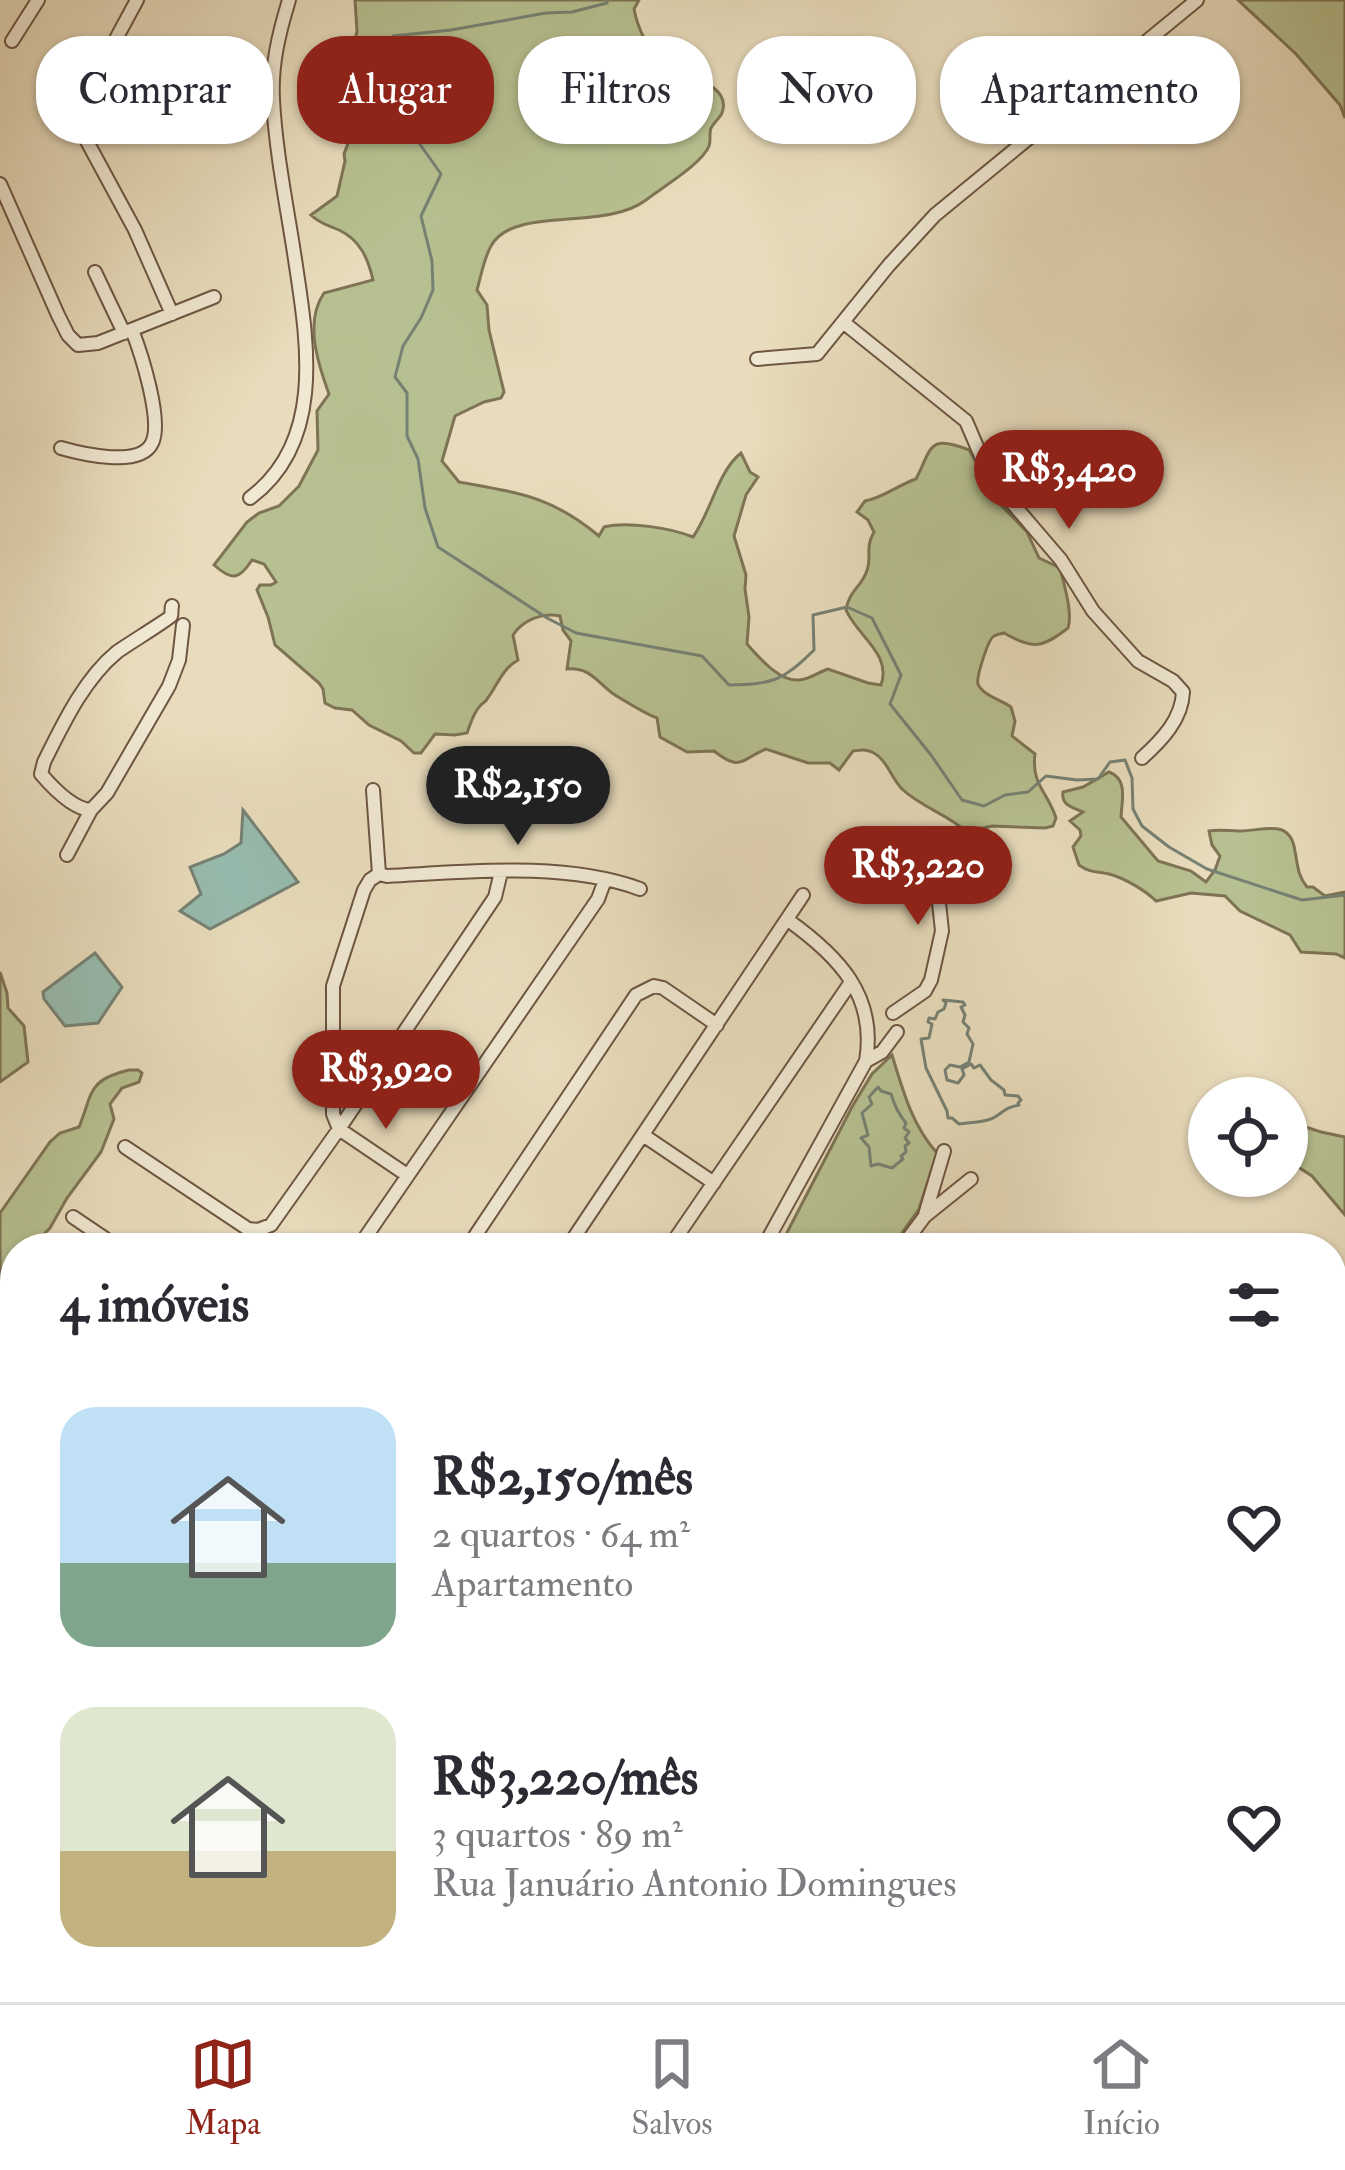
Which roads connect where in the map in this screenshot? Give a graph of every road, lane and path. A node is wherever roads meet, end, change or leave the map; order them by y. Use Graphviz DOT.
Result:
graph roads {
  1 [pos="38,0"];
  2 [pos="137,0"];
  3 [pos="289,0"];
  4 [pos="1197,0"];
  5 [pos="12,41"];
  6 [pos="0,184"];
  7 [pos="95,272"];
  8 [pos="214,298"];
  9 [pos="172,314"];
  10 [pos="843,322"];
  11 [pos="128,331"];
  12 [pos="758,359"];
  13 [pos="61,448"];
  14 [pos="250,498"];
  15 [pos="172,606"];
  16 [pos="183,625"];
  17 [pos="1142,758"];
  18 [pos="373,790"];
  19 [pos="91,810"];
  20 [pos="908,842"];
  21 [pos="68,855"];
  22 [pos="500,872"];
  23 [pos="379,874"];
  24 [pos="604,880"];
  25 [pos="640,889"];
  26 [pos="803,895"];
  27 [pos="788,920"];
  28 [pos="851,982"];
  29 [pos="893,1013"];
  30 [pos="717,1024"];
  31 [pos="897,1032"];
  32 [pos="866,1061"];
  33 [pos="333,1080"];
  34 [pos="365,1089"];
  35 [pos="339,1129"];
  36 [pos="644,1136"];
  37 [pos="125,1147"];
  38 [pos="944,1150"];
  39 [pos="407,1175"];
  40 [pos="971,1180"];
  41 [pos="714,1183"];
  42 [pos="925,1216"];
  43 [pos="74,1217"];
  44 [pos="97,1233"];
  45 [pos="368,1233"];
  46 [pos="477,1233"];
  47 [pos="577,1233"];
  48 [pos="679,1233"];
  49 [pos="772,1233"];
  50 [pos="916,1233"];
  1 -- 5 [label="street"];
  2 -- 9 [label="street"];
  3 -- 14 [label="street"];
  4 -- 10 [label="street"];
  6 -- 11 [label="street"];
  7 -- 11 [label="street"];
  8 -- 9 [label="street"];
  9 -- 11 [label="street"];
  10 -- 12 [label="street"];
  10 -- 17 [label="street"];
  11 -- 13 [label="street"];
  15 -- 19 [label="street"];
  16 -- 19 [label="street"];
  18 -- 23 [label="street"];
  19 -- 21 [label="street"];
  20 -- 29 [label="street"];
  22 -- 23 [label="street"];
  22 -- 24 [label="street"];
  22 -- 34 [label="street"];
  23 -- 33 [label="street"];
  24 -- 25 [label="street"];
  24 -- 39 [label="street"];
  26 -- 27 [label="street"];
  27 -- 28 [label="street"];
  27 -- 30 [label="street"];
  28 -- 32 [label="street"];
  28 -- 41 [label="street"];
  30 -- 36 [label="street"];
  30 -- 46 [label="street"];
  31 -- 32 [label="street"];
  32 -- 49 [label="street"];
  33 -- 34 [label="street"];
  33 -- 35 [label="street"];
  34 -- 35 [label="street"];
  35 -- 37 [label="street"];
  35 -- 39 [label="street"];
  36 -- 41 [label="street"];
  36 -- 47 [label="street"];
  38 -- 42 [label="street"];
  39 -- 45 [label="street"];
  40 -- 42 [label="street"];
  41 -- 48 [label="street"];
  42 -- 50 [label="street"];
  43 -- 44 [label="street"];
}
